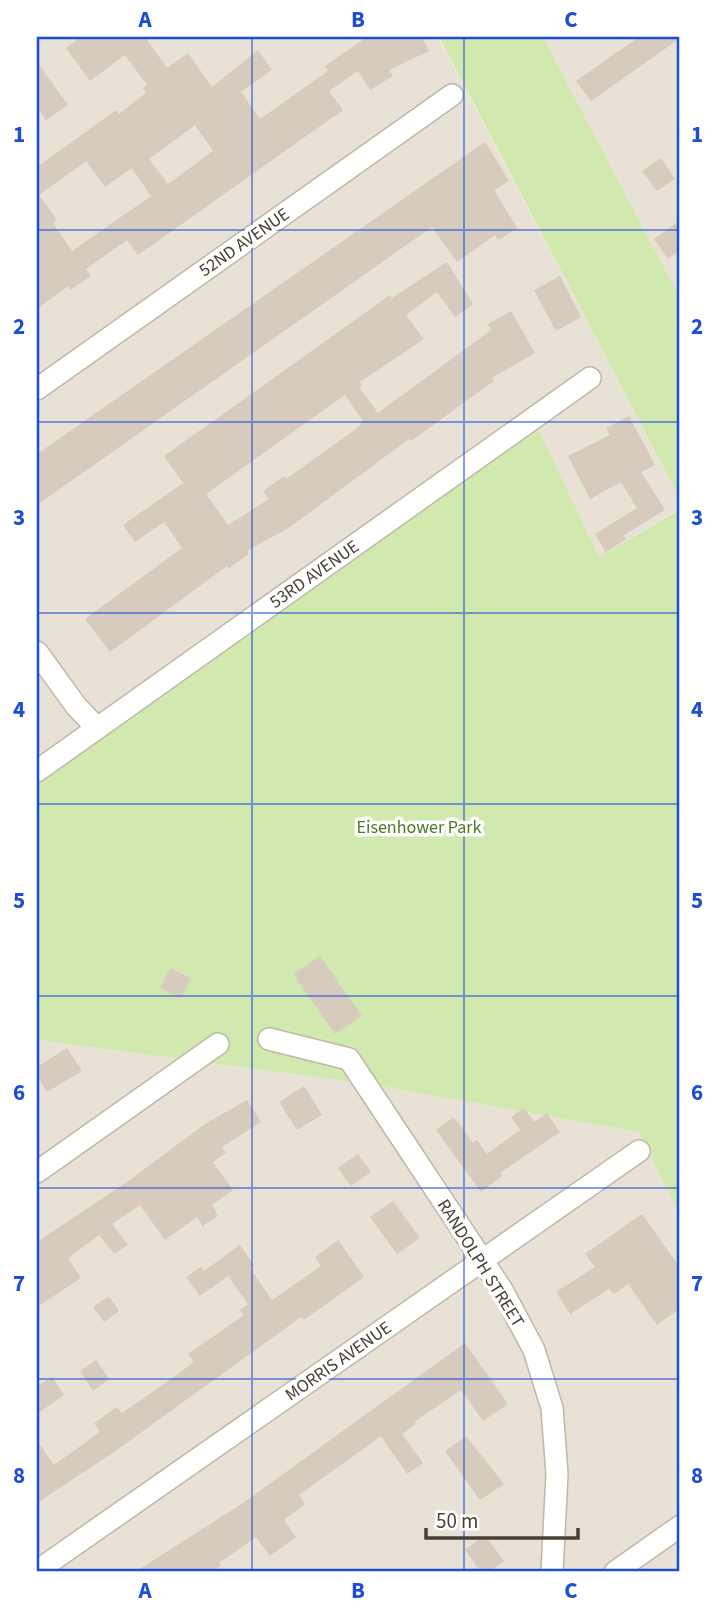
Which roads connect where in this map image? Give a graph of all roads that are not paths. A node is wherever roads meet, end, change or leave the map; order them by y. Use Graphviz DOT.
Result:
graph roads {
  1 [pos="452,95"];
  2 [pos="590,378"];
  3 [pos="37,389"];
  4 [pos="37,652"];
  5 [pos="97,728"];
  6 [pos="37,771"];
  7 [pos="269,1039"];
  8 [pos="218,1044"];
  9 [pos="639,1150"];
  10 [pos="37,1172"];
  11 [pos="482,1260"];
  12 [pos="679,1527"];
  13 [pos="37,1572"];
  14 [pos="552,1572"];
  15 [pos="615,1572"];
  1 -- 3 [label="street, 52ND AVENUE"];
  2 -- 5 [label="street, 53RD AVENUE"];
  4 -- 5 [label="street"];
  5 -- 6 [label="street, 53RD AVENUE"];
  7 -- 11 [label="street, RANDOLPH STREET"];
  8 -- 10 [label="street"];
  9 -- 11 [label="street, MORRIS AVENUE"];
  11 -- 13 [label="street, MORRIS AVENUE"];
  11 -- 14 [label="street, RANDOLPH STREET"];
  12 -- 15 [label="street"];
}
